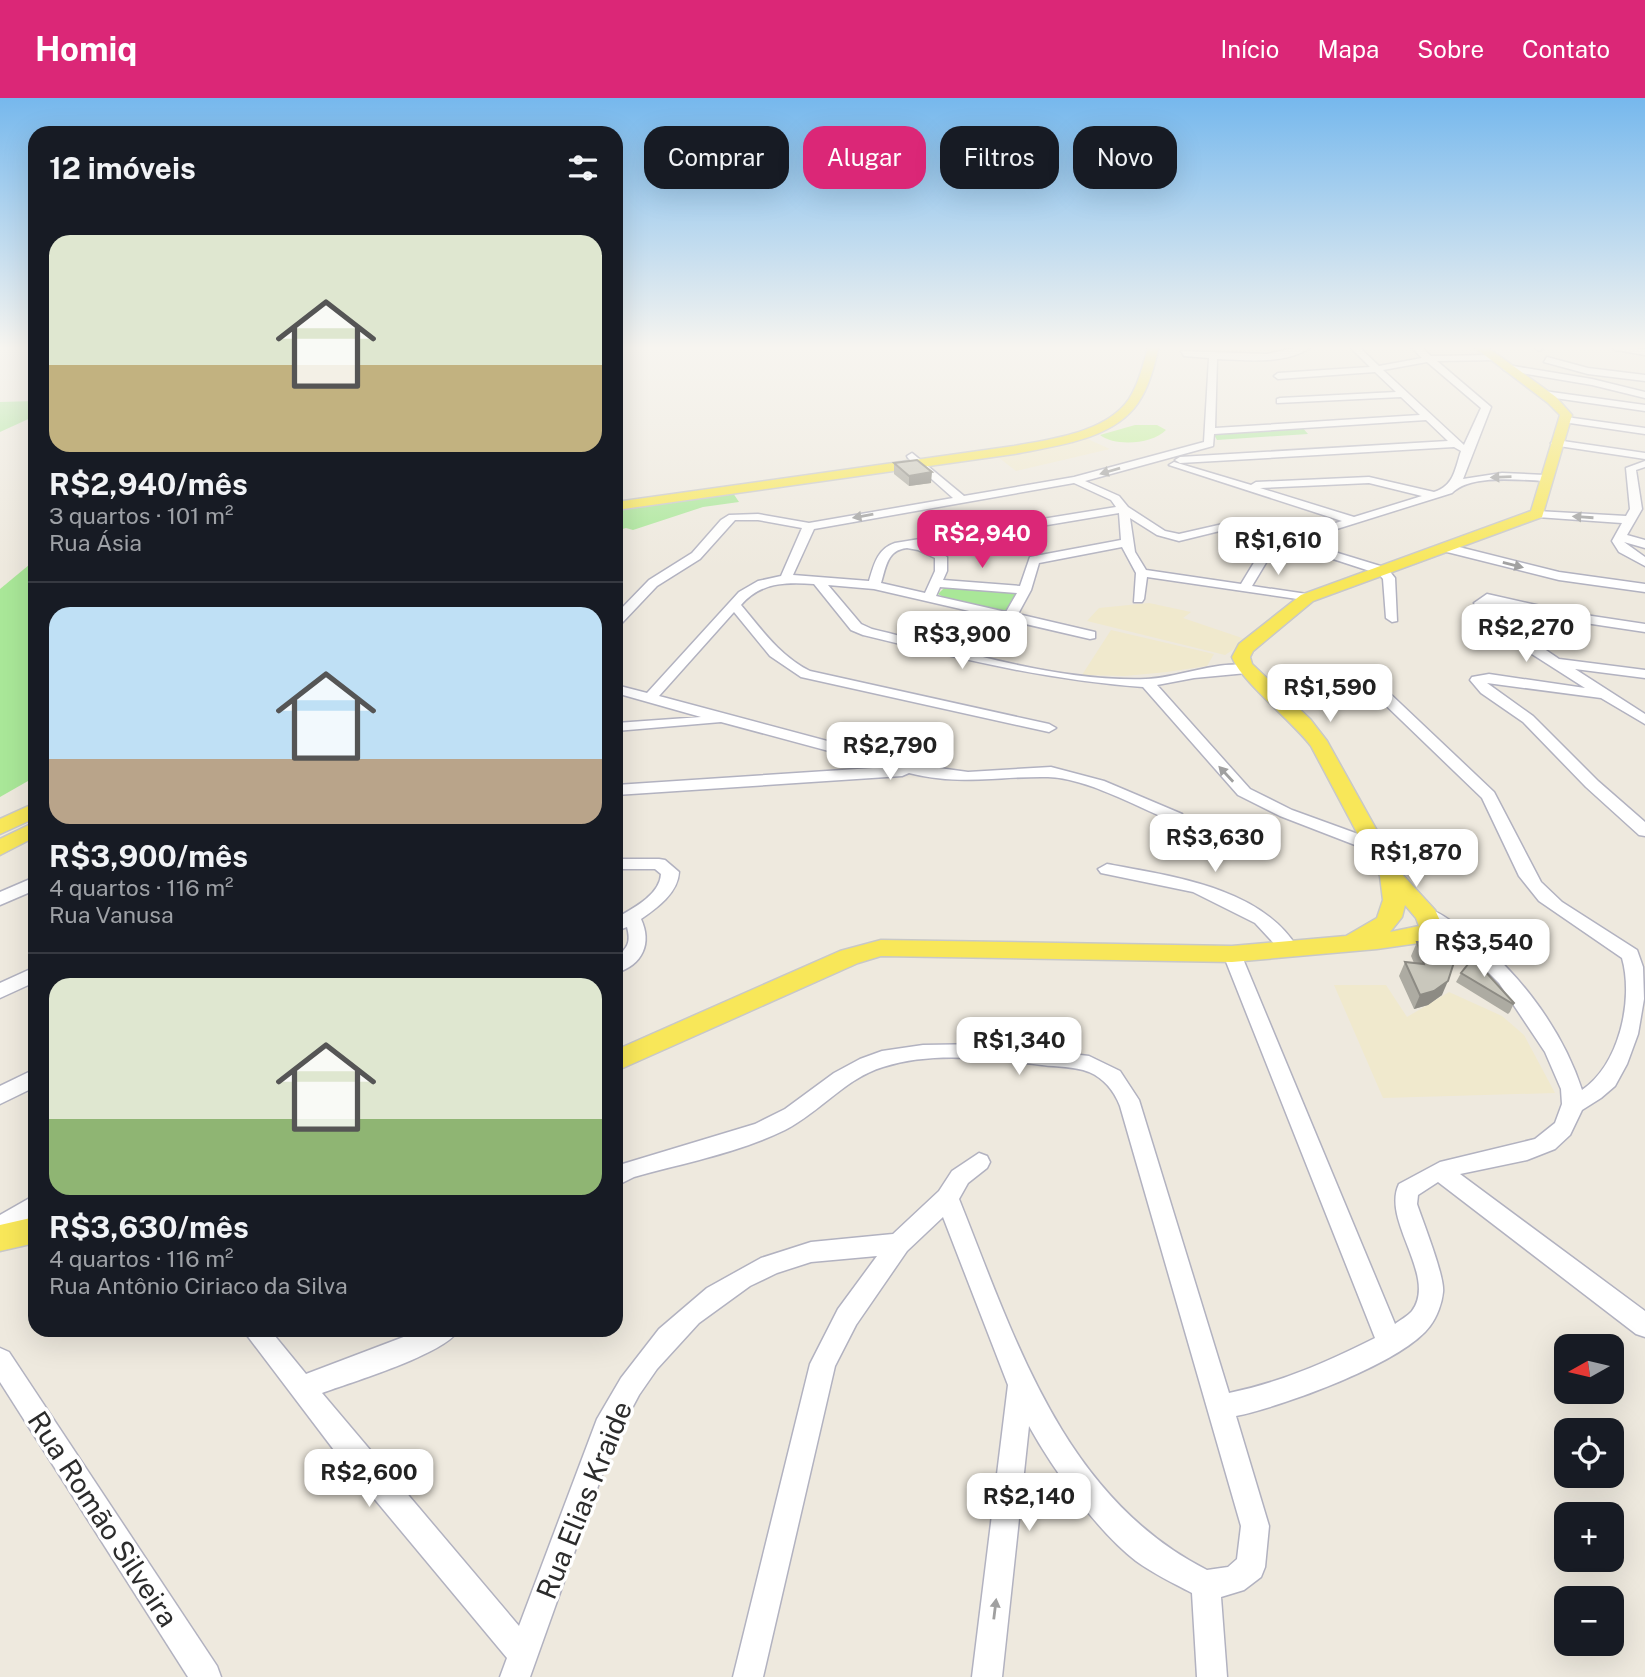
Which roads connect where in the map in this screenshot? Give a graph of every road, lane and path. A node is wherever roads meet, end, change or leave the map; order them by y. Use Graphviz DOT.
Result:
graph roads {
  1 [pos="1566,420"];
  2 [pos="1089,421"];
  3 [pos="1110,421"];
  4 [pos="1210,421"];
  5 [pos="1282,421"];
  6 [pos="1368,421"];
  7 [pos="1431,421"];
  8 [pos="1480,421"];
  9 [pos="1571,421"];
  10 [pos="1282,426"];
  11 [pos="1209,430"];
  12 [pos="1645,431"];
  13 [pos="1556,443"];
  14 [pos="1456,444"];
  15 [pos="1466,452"];
  16 [pos="1645,456"];
  17 [pos="915,459"];
  18 [pos="1157,460"];
  19 [pos="1645,464"];
  20 [pos="1633,475"];
  21 [pos="1545,478"];
  22 [pos="1075,480"];
  23 [pos="1645,480"];
  24 [pos="1456,483"];
  25 [pos="1242,486"];
  26 [pos="1434,495"];
  27 [pos="623,498"];
  28 [pos="960,498"];
  29 [pos="623,505"];
  30 [pos="1124,509"];
  31 [pos="780,510"];
  32 [pos="1641,510"];
  33 [pos="1537,514"];
  34 [pos="1352,520"];
  35 [pos="1630,520"];
  36 [pos="792,522"];
  37 [pos="1259,525"];
  38 [pos="809,526"];
  39 [pos="1620,537"];
  40 [pos="1288,541"];
  41 [pos="1126,543"];
  42 [pos="1645,544"];
  43 [pos="908,545"];
  44 [pos="1447,548"];
  45 [pos="1645,562"];
  46 [pos="1383,571"];
  47 [pos="1142,573"];
  48 [pos="786,578"];
  49 [pos="817,580"];
  50 [pos="936,583"];
  51 [pos="874,585"];
  52 [pos="1645,588"];
  53 [pos="1244,589"];
  54 [pos="1025,590"];
  55 [pos="929,597"];
  56 [pos="1307,598"];
  57 [pos="1138,599"];
  58 [pos="734,605"];
  59 [pos="623,614"];
  60 [pos="1010,617"];
  61 [pos="1392,618"];
  62 [pos="1645,628"];
  63 [pos="1090,635"];
  64 [pos="1554,662"];
  65 [pos="1247,669"];
  66 [pos="1645,674"];
  67 [pos="1147,683"];
  68 [pos="623,691"];
  69 [pos="1273,693"];
  70 [pos="1606,695"];
  71 [pos="651,697"];
  72 [pos="670,703"];
  73 [pos="729,720"];
  74 [pos="1645,720"];
  75 [pos="662,724"];
  76 [pos="623,727"];
  77 [pos="1049,729"];
  78 [pos="916,770"];
  79 [pos="623,790"];
  80 [pos="28,813"];
  81 [pos="1176,817"];
  82 [pos="0,828"];
  83 [pos="1645,831"];
  84 [pos="28,832"];
  85 [pos="1374,846"];
  86 [pos="0,848"];
  87 [pos="623,864"];
  88 [pos="1107,869"];
  89 [pos="1391,876"];
  90 [pos="28,886"];
  91 [pos="0,899"];
  92 [pos="1393,913"];
  93 [pos="624,921"];
  94 [pos="1426,925"];
  95 [pos="1343,944"];
  96 [pos="1288,947"];
  97 [pos="1232,954"];
  98 [pos="623,961"];
  99 [pos="28,977"];
  100 [pos="0,991"];
  101 [pos="623,1058"];
  102 [pos="28,1081"];
  103 [pos="0,1096"];
  104 [pos="1573,1105"];
  105 [pos="979,1162"];
  106 [pos="1440,1171"];
  107 [pos="623,1173"];
  108 [pos="947,1198"];
  109 [pos="28,1209"];
  110 [pos="0,1227"];
  111 [pos="28,1232"];
  112 [pos="0,1238"];
  113 [pos="899,1244"];
  114 [pos="1645,1325"];
  115 [pos="261,1337"];
  116 [pos="433,1337"];
  117 [pos="1390,1343"];
  118 [pos="0,1360"];
  119 [pos="1021,1384"];
  120 [pos="302,1388"];
  121 [pos="1220,1407"];
  122 [pos="1206,1585"];
  123 [pos="519,1665"];
  124 [pos="206,1677"];
  125 [pos="748,1677"];
  126 [pos="987,1677"];
  127 [pos="1212,1677"];
  1 -- 13 [label="main road"];
  2 -- 17 [label="main road"];
  3 -- 17 [label="main road"];
  4 -- 11 [label="street"];
  5 -- 10 [label="street"];
  6 -- 10 [label="street"];
  7 -- 14 [label="street"];
  8 -- 15 [label="street"];
  9 -- 12 [label="street"];
  10 -- 11 [label="street"];
  11 -- 18 [label="street"];
  13 -- 16 [label="street"];
  13 -- 21 [label="main road"];
  14 -- 15 [label="street"];
  14 -- 18 [label="street"];
  15 -- 24 [label="street"];
  17 -- 27 [label="main road"];
  17 -- 28 [label="street"];
  17 -- 29 [label="main road"];
  18 -- 22 [label="street, one-way"];
  18 -- 25 [label="street"];
  19 -- 20 [label="street"];
  20 -- 23 [label="street"];
  20 -- 32 [label="street"];
  21 -- 24 [label="street, one-way"];
  21 -- 33 [label="main road"];
  22 -- 28 [label="street"];
  22 -- 30 [label="street"];
  24 -- 26 [label="street"];
  25 -- 26 [label="street"];
  25 -- 34 [label="street"];
  26 -- 34 [label="street"];
  28 -- 38 [label="street, one-way"];
  30 -- 37 [label="street"];
  30 -- 41 [label="street"];
  30 -- 43 [label="street"];
  31 -- 36 [label="street"];
  32 -- 35 [label="street"];
  35 -- 33 [label="street, one-way"];
  33 -- 44 [label="main road"];
  34 -- 37 [label="street"];
  35 -- 39 [label="street"];
  36 -- 38 [label="street"];
  36 -- 59 [label="street"];
  37 -- 40 [label="street"];
  38 -- 48 [label="street"];
  39 -- 42 [label="street"];
  39 -- 45 [label="street"];
  40 -- 46 [label="street"];
  40 -- 53 [label="street"];
  41 -- 47 [label="street"];
  41 -- 54 [label="street"];
  43 -- 50 [label="street"];
  43 -- 51 [label="street"];
  44 -- 46 [label="main road"];
  44 -- 52 [label="street, one-way"];
  46 -- 56 [label="main road"];
  46 -- 61 [label="street"];
  47 -- 53 [label="street"];
  47 -- 57 [label="street"];
  48 -- 49 [label="street"];
  48 -- 58 [label="street"];
  49 -- 51 [label="street"];
  49 -- 67 [label="street"];
  50 -- 54 [label="street"];
  50 -- 55 [label="street"];
  51 -- 55 [label="street"];
  53 -- 56 [label="street"];
  54 -- 60 [label="street"];
  55 -- 60 [label="street"];
  56 -- 65 [label="main road"];
  58 -- 71 [label="street"];
  58 -- 77 [label="street"];
  60 -- 63 [label="street"];
  62 -- 64 [label="street"];
  64 -- 66 [label="street"];
  64 -- 70 [label="street"];
  65 -- 67 [label="street"];
  65 -- 69 [label="main road"];
  85 -- 67 [label="street, one-way"];
  68 -- 71 [label="street"];
  69 -- 85 [label="main road"];
  69 -- 104 [label="street"];
  70 -- 74 [label="street"];
  70 -- 83 [label="street"];
  71 -- 72 [label="street"];
  72 -- 73 [label="street"];
  72 -- 75 [label="street"];
  73 -- 75 [label="street"];
  73 -- 78 [label="street"];
  75 -- 76 [label="street"];
  78 -- 79 [label="street"];
  78 -- 81 [label="street"];
  80 -- 82 [label="main road"];
  84 -- 86 [label="main road"];
  85 -- 89 [label="main road"];
  87 -- 93 [label="street"];
  88 -- 96 [label="street"];
  89 -- 92 [label="main road"];
  89 -- 94 [label="main road"];
  90 -- 91 [label="street"];
  92 -- 94 [label="main road"];
  92 -- 95 [label="main road"];
  93 -- 98 [label="street"];
  94 -- 95 [label="main road"];
  94 -- 104 [label="street"];
  95 -- 96 [label="main road"];
  96 -- 97 [label="main road"];
  97 -- 101 [label="main road"];
  97 -- 117 [label="street"];
  99 -- 100 [label="street"];
  102 -- 103 [label="street"];
  104 -- 106 [label="street"];
  105 -- 108 [label="street"];
  106 -- 114 [label="street"];
  106 -- 117 [label="street"];
  107 -- 121 [label="street"];
  108 -- 113 [label="street"];
  108 -- 119 [label="street"];
  109 -- 110 [label="street"];
  111 -- 112 [label="main road"];
  113 -- 123 [label="street, Rua Elias Kraide"];
  113 -- 125 [label="street"];
  115 -- 120 [label="street"];
  116 -- 120 [label="street"];
  117 -- 121 [label="street"];
  118 -- 124 [label="street, Rua Romão Silveira"];
  119 -- 122 [label="street"];
  126 -- 119 [label="street, one-way"];
  120 -- 123 [label="street"];
  121 -- 122 [label="street"];
  122 -- 127 [label="street"];
}
